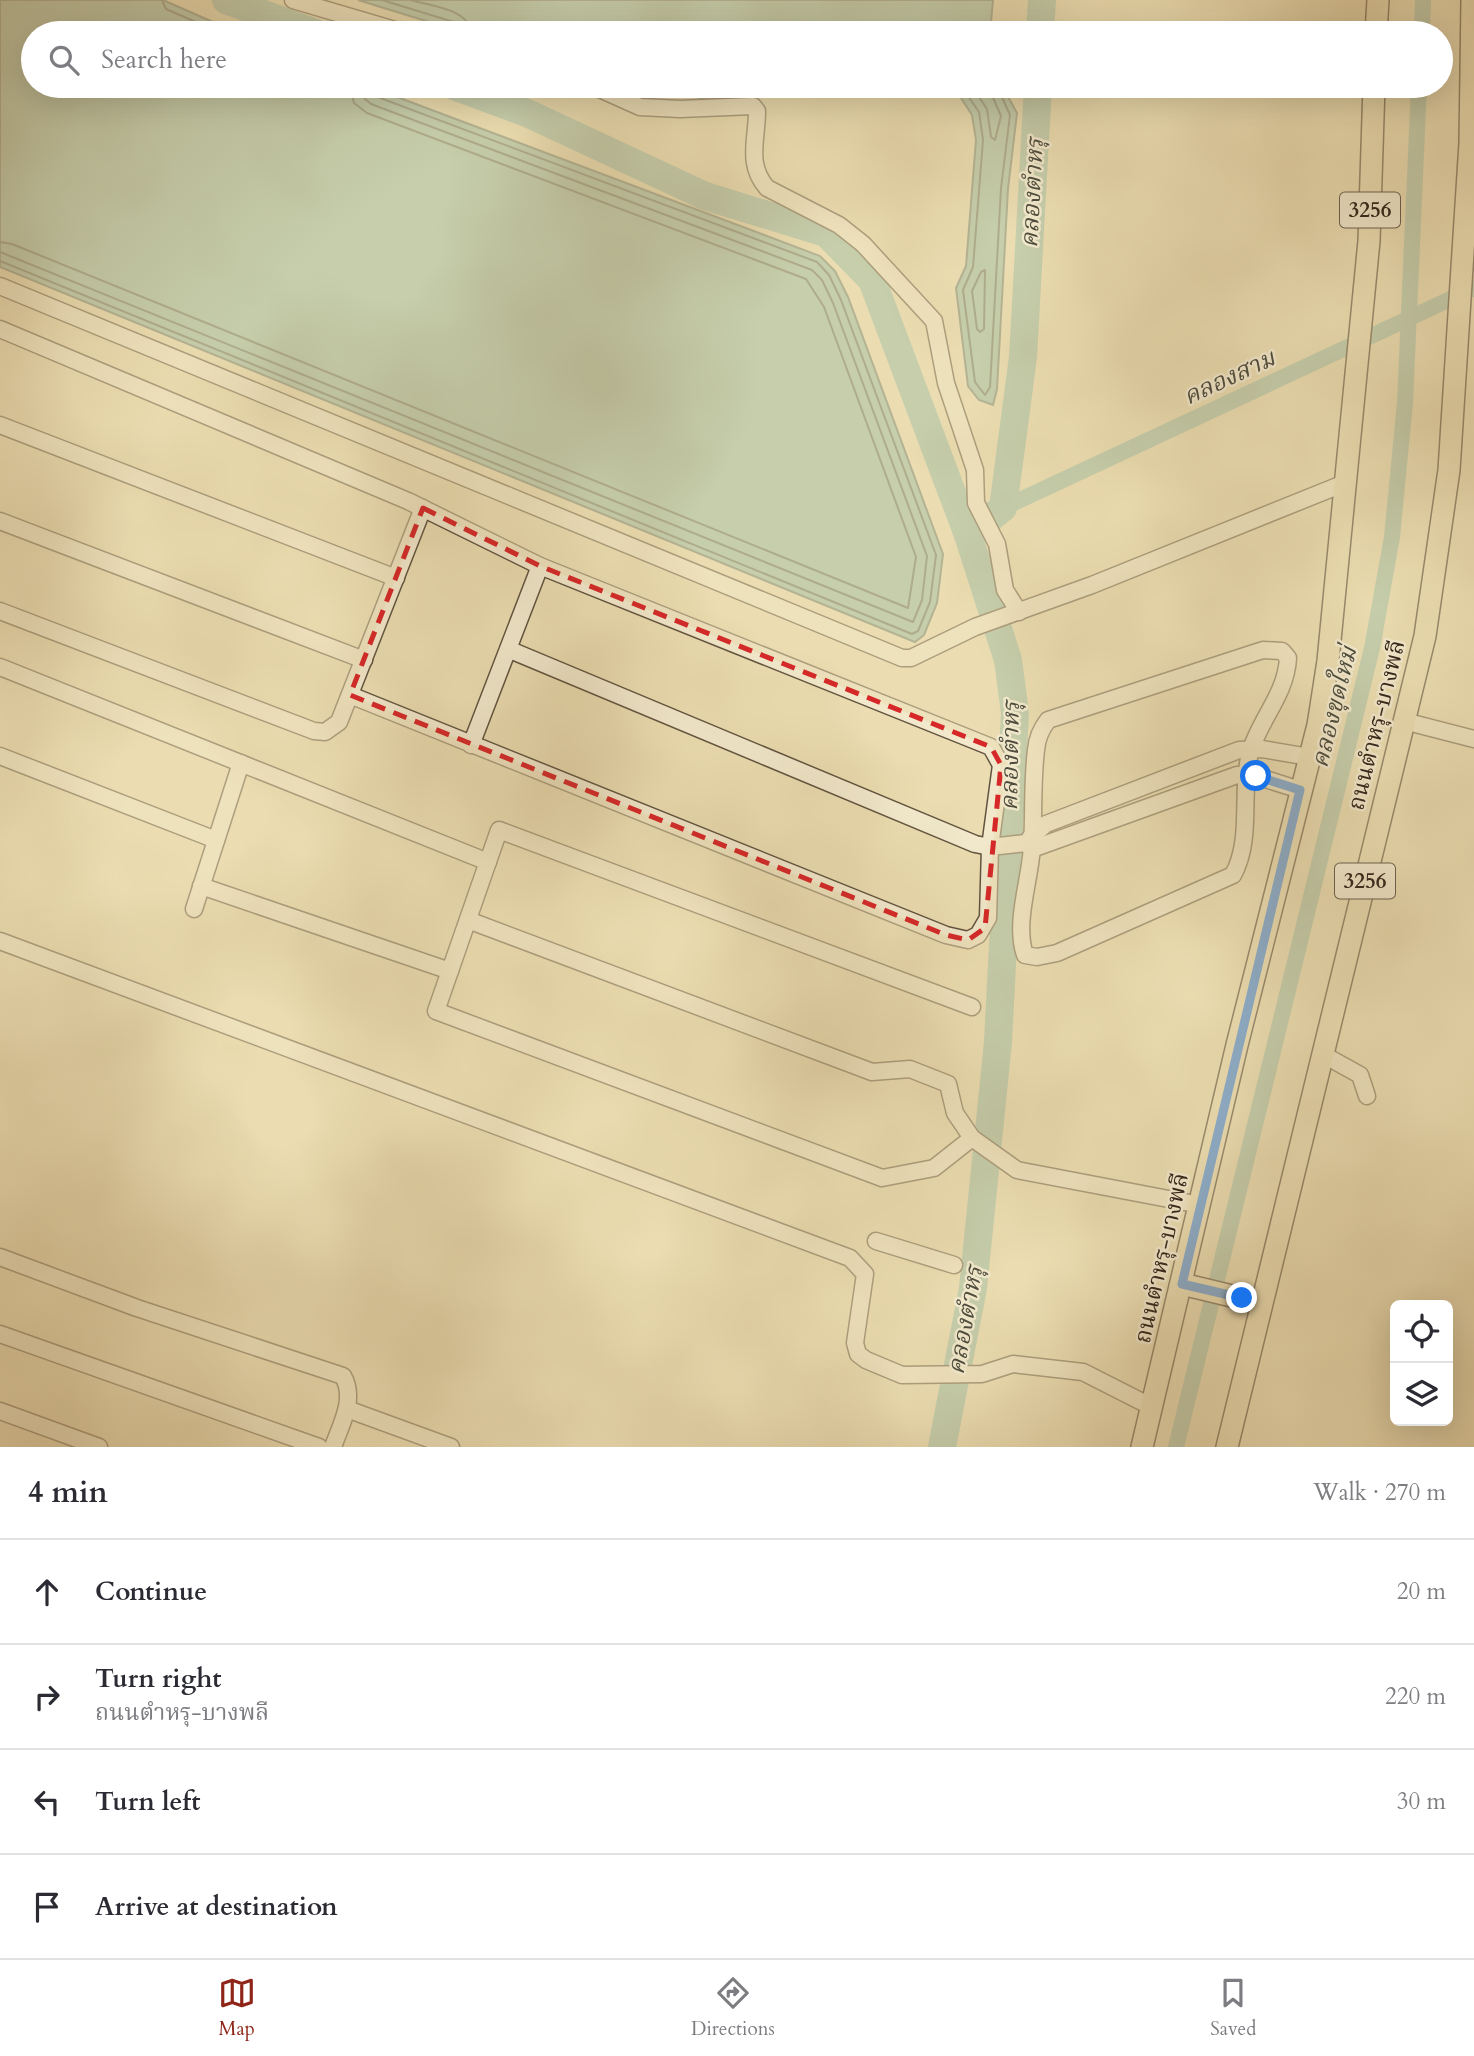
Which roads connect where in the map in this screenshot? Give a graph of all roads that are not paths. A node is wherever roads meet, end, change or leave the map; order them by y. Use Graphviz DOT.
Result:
graph roads {
  1 [pos="293,0"];
  2 [pos="1377,0"];
  3 [pos="1472,0"];
  4 [pos="364,21"];
  5 [pos="1376,21"];
  6 [pos="620,98"];
  7 [pos="1374,98"];
  8 [pos="1472,142"];
  9 [pos="1467,260"];
  10 [pos="0,286"];
  11 [pos="0,329"];
  12 [pos="0,425"];
  13 [pos="1345,483"];
  14 [pos="424,508"];
  15 [pos="0,521"];
  16 [pos="540,566"];
  17 [pos="396,578"];
  18 [pos="0,611"];
  19 [pos="1019,612"];
  20 [pos="510,650"];
  21 [pos="364,660"];
  22 [pos="0,667"];
  23 [pos="350,695"];
  24 [pos="1404,721"];
  25 [pos="1474,739"];
  26 [pos="471,745"];
  27 [pos="1251,749"];
  28 [pos="0,756"];
  29 [pos="1309,757"];
  30 [pos="241,763"];
  31 [pos="1245,774"];
  32 [pos="1300,790"];
  33 [pos="216,840"];
  34 [pos="1028,842"];
  35 [pos="996,847"];
  36 [pos="488,862"];
  37 [pos="201,886"];
  38 [pos="194,909"];
  39 [pos="468,920"];
  40 [pos="0,940"];
  41 [pos="450,971"];
  42 [pos="972,1007"];
  43 [pos="1322,1054"];
  44 [pos="1367,1096"];
  45 [pos="972,1138"];
  46 [pos="1200,1205"];
  47 [pos="0,1257"];
  48 [pos="954,1265"];
  49 [pos="861,1266"];
  50 [pos="1192,1286"];
  51 [pos="1252,1301"];
  52 [pos="0,1334"];
  53 [pos="1152,1407"];
  54 [pos="347,1409"];
  55 [pos="0,1411"];
  56 [pos="99,1447"];
  57 [pos="318,1447"];
  58 [pos="333,1447"];
  59 [pos="451,1447"];
  60 [pos="1142,1447"];
  61 [pos="1227,1447"];
  1 -- 4 [label="street"];
  2 -- 5 [label="main road"];
  3 -- 8 [label="main road, ถนนตำหรุ-บางพลี / 3256"];
  6 -- 19 [label="street"];
  7 -- 13 [label="main road, ถนนตำหรุ-บางพลี / 3256"];
  8 -- 9 [label="main road, ถนนตำหรุ-บางพลี / 3256"];
  9 -- 24 [label="main road, ถนนตำหรุ-บางพลี / 3256"];
  10 -- 19 [label="street"];
  11 -- 14 [label="street"];
  12 -- 17 [label="street"];
  13 -- 19 [label="street"];
  13 -- 29 [label="main road, ถนนตำหรุ-บางพลี / 3256"];
  14 -- 16 [label="street"];
  14 -- 17 [label="street"];
  15 -- 21 [label="street"];
  16 -- 20 [label="street"];
  16 -- 35 [label="street"];
  17 -- 21 [label="street"];
  18 -- 23 [label="street"];
  20 -- 26 [label="street"];
  20 -- 35 [label="street"];
  21 -- 23 [label="street"];
  22 -- 30 [label="street"];
  23 -- 26 [label="street"];
  24 -- 25 [label="street"];
  24 -- 43 [label="main road, ถนนตำหรุ-บางพลี / 3256"];
  26 -- 35 [label="street"];
  27 -- 29 [label="street"];
  27 -- 31 [label="street"];
  27 -- 34 [label="street"];
  27 -- 34 [label="street"];
  28 -- 33 [label="street"];
  29 -- 32 [label="main road, ถนนตำหรุ-บางพลี / 3256"];
  30 -- 33 [label="street"];
  30 -- 36 [label="street"];
  31 -- 32 [label="street"];
  31 -- 34 [label="street"];
  31 -- 34 [label="street"];
  32 -- 46 [label="main road, ถนนตำหรุ-บางพลี / 3256"];
  33 -- 37 [label="street"];
  34 -- 35 [label="street"];
  36 -- 39 [label="street"];
  36 -- 42 [label="street"];
  37 -- 38 [label="street"];
  37 -- 41 [label="street"];
  39 -- 41 [label="street"];
  39 -- 45 [label="street"];
  40 -- 49 [label="street"];
  41 -- 45 [label="street"];
  43 -- 44 [label="street"];
  43 -- 51 [label="main road, ถนนตำหรุ-บางพลี / 3256"];
  45 -- 46 [label="street"];
  46 -- 50 [label="main road, ถนนตำหรุ-บางพลี / 3256"];
  47 -- 54 [label="street"];
  48 -- 49 [label="street"];
  49 -- 53 [label="street"];
  50 -- 51 [label="main road"];
  50 -- 53 [label="main road, ถนนตำหรุ-บางพลี / 3256"];
  51 -- 61 [label="main road, ถนนตำหรุ-บางพลี / 3256"];
  52 -- 57 [label="street"];
  53 -- 60 [label="main road, ถนนตำหรุ-บางพลี / 3256"];
  54 -- 58 [label="street"];
  54 -- 59 [label="street"];
  55 -- 56 [label="street"];
}
